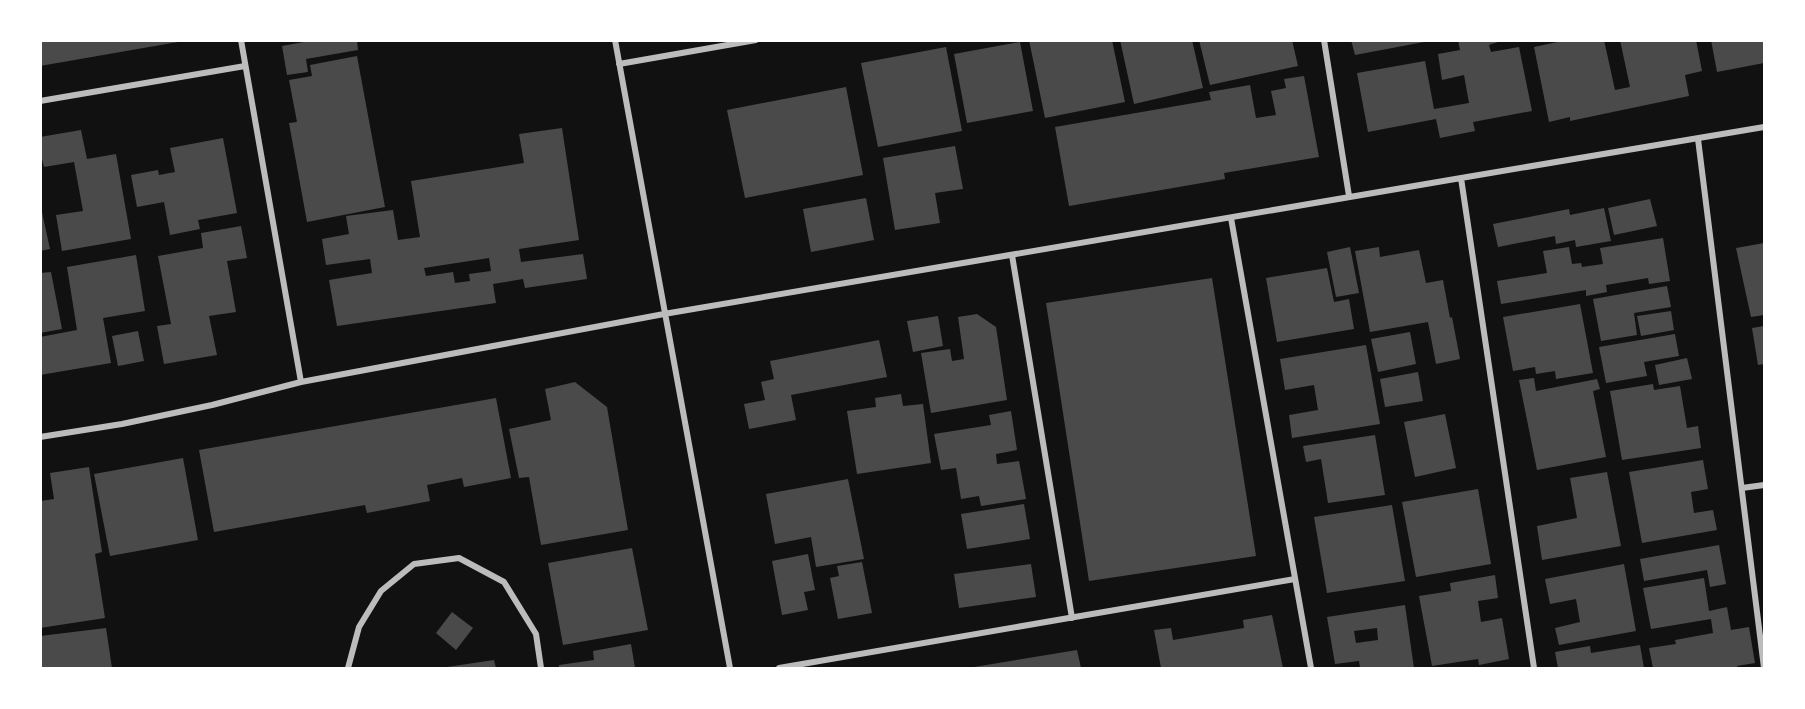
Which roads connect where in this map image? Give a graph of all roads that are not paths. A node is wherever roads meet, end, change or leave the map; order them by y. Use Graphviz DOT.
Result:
graph roads {
  1 [pos="241,40"];
  2 [pos="615,40"];
  3 [pos="756,40"];
  4 [pos="1324,40"];
  5 [pos="619,64"];
  6 [pos="245,66"];
  7 [pos="40,101"];
  8 [pos="1764,127"];
  9 [pos="1698,139"];
  10 [pos="1461,178"];
  11 [pos="1349,196"];
  12 [pos="1231,218"];
  13 [pos="1012,255"];
  14 [pos="664,314"];
  15 [pos="301,382"];
  16 [pos="40,437"];
  17 [pos="1764,485"];
  18 [pos="1742,488"];
  19 [pos="1295,579"];
  20 [pos="1072,618"];
  21 [pos="348,669"];
  22 [pos="541,669"];
  23 [pos="730,669"];
  24 [pos="778,669"];
  25 [pos="1311,669"];
  26 [pos="1534,669"];
  27 [pos="1764,669"];
  1 -- 6 [label="street"];
  2 -- 5 [label="street"];
  3 -- 5 [label="street"];
  4 -- 11 [label="street"];
  5 -- 14 [label="street"];
  6 -- 7 [label="street"];
  6 -- 15 [label="street"];
  8 -- 9 [label="street"];
  9 -- 10 [label="street"];
  9 -- 18 [label="street"];
  10 -- 11 [label="street"];
  10 -- 26 [label="street"];
  11 -- 12 [label="street"];
  12 -- 13 [label="street"];
  12 -- 19 [label="street"];
  13 -- 14 [label="street"];
  13 -- 20 [label="street"];
  14 -- 15 [label="street"];
  14 -- 23 [label="street"];
  15 -- 16 [label="street"];
  17 -- 18 [label="street"];
  18 -- 27 [label="street"];
  19 -- 20 [label="street"];
  19 -- 25 [label="street"];
  20 -- 24 [label="street"];
  21 -- 22 [label="street"];
}
